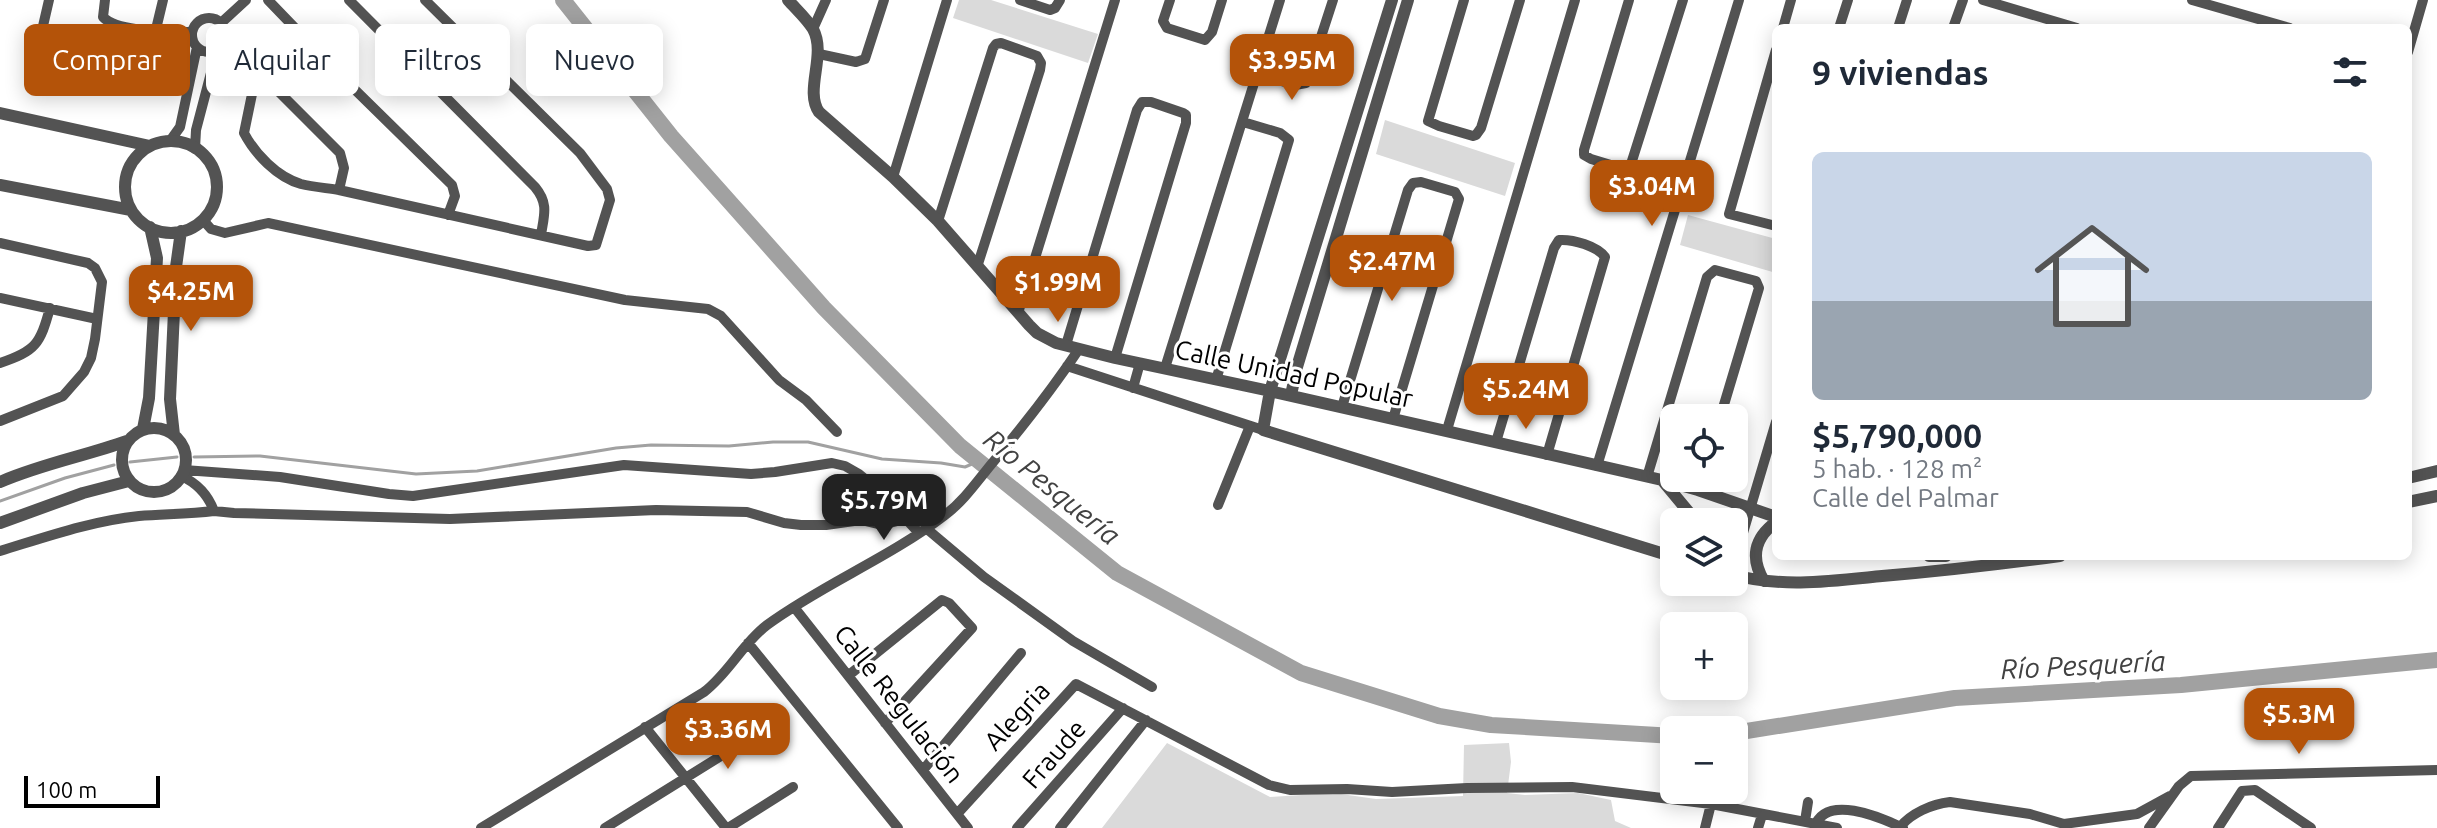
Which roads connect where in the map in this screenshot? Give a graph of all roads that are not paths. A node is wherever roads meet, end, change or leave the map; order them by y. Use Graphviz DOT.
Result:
graph roads {
  1 [pos="49,0"];
  2 [pos="105,0"];
  3 [pos="163,0"];
  4 [pos="246,0"];
  5 [pos="268,0"];
  6 [pos="349,0"];
  7 [pos="425,0"];
  8 [pos="788,0"];
  9 [pos="826,0"];
  10 [pos="884,0"];
  11 [pos="947,0"];
  12 [pos="1020,0"];
  13 [pos="1060,0"];
  14 [pos="1115,0"];
  15 [pos="1170,0"];
  16 [pos="1222,0"];
  17 [pos="1280,0"];
  18 [pos="1333,0"];
  19 [pos="1392,0"];
  20 [pos="1408,0"];
  21 [pos="1464,0"];
  22 [pos="1520,0"];
  23 [pos="1575,0"];
  24 [pos="1629,0"];
  25 [pos="1683,0"];
  26 [pos="1739,0"];
  27 [pos="1791,0"];
  28 [pos="1848,0"];
  29 [pos="1907,0"];
  30 [pos="1963,0"];
  31 [pos="1983,0"];
  32 [pos="2192,0"];
  33 [pos="2423,0"];
  34 [pos="221,23"];
  35 [pos="44,24"];
  36 [pos="115,24"];
  37 [pos="157,24"];
  38 [pos="1784,24"];
  39 [pos="1840,24"];
  40 [pos="1899,24"];
  41 [pos="1954,24"];
  42 [pos="2064,24"];
  43 [pos="2276,24"];
  44 [pos="813,29"];
  45 [pos="192,32"];
  46 [pos="2412,38"];
  47 [pos="197,47"];
  48 [pos="206,52"];
  49 [pos="819,54"];
  50 [pos="1772,64"];
  51 [pos="1258,74"];
  52 [pos="206,96"];
  53 [pos="251,96"];
  54 [pos="283,96"];
  55 [pos="0,113"];
  56 [pos="1243,122"];
  57 [pos="180,127"];
  58 [pos="196,130"];
  59 [pos="170,141"];
  60 [pos="150,146"];
  61 [pos="195,149"];
  62 [pos="893,177"];
  63 [pos="0,185"];
  64 [pos="339,190"];
  65 [pos="131,210"];
  66 [pos="448,215"];
  67 [pos="203,220"];
  68 [pos="938,221"];
  69 [pos="1772,226"];
  70 [pos="150,227"];
  71 [pos="181,231"];
  72 [pos="541,235"];
  73 [pos="0,243"];
  74 [pos="978,264"];
  75 [pos="0,298"];
  76 [pos="50,308"];
  77 [pos="1018,313"];
  78 [pos="97,319"];
  79 [pos="1072,347"];
  80 [pos="1115,358"];
  81 [pos="0,363"];
  82 [pos="1140,363"];
  83 [pos="1067,366"];
  84 [pos="1165,368"];
  85 [pos="1216,380"];
  86 [pos="1133,388"];
  87 [pos="1270,391"];
  88 [pos="1291,395"];
  89 [pos="1669,404"];
  90 [pos="1724,404"];
  91 [pos="1342,407"];
  92 [pos="1393,419"];
  93 [pos="0,421"];
  94 [pos="1250,426"];
  95 [pos="143,429"];
  96 [pos="1263,430"];
  97 [pos="1447,430"];
  98 [pos="837,432"];
  99 [pos="1660,434"];
  100 [pos="174,435"];
  101 [pos="1772,435"];
  102 [pos="127,441"];
  103 [pos="1496,442"];
  104 [pos="1547,455"];
  105 [pos="1597,466"];
  106 [pos="2437,471"];
  107 [pos="183,473"];
  108 [pos="1647,477"];
  109 [pos="2412,477"];
  110 [pos="1660,480"];
  111 [pos="129,481"];
  112 [pos="0,482"];
  113 [pos="1672,492"];
  114 [pos="1717,492"];
  115 [pos="2437,496"];
  116 [pos="2412,501"];
  117 [pos="1218,505"];
  118 [pos="1750,507"];
  119 [pos="1685,508"];
  120 [pos="214,511"];
  121 [pos="1748,514"];
  122 [pos="902,515"];
  123 [pos="1772,518"];
  124 [pos="0,523"];
  125 [pos="1772,524"];
  126 [pos="923,531"];
  127 [pos="0,551"];
  128 [pos="1660,553"];
  129 [pos="2027,560"];
  130 [pos="1748,578"];
  131 [pos="1764,581"];
  132 [pos="794,607"];
  133 [pos="748,643"];
  134 [pos="1021,653"];
  135 [pos="849,675"];
  136 [pos="1152,687"];
  137 [pos="1123,708"];
  138 [pos="1146,720"];
  139 [pos="885,723"];
  140 [pos="645,727"];
  141 [pos="753,736"];
  142 [pos="923,770"];
  143 [pos="2437,770"];
  144 [pos="2255,774"];
  145 [pos="2240,775"];
  146 [pos="684,778"];
  147 [pos="793,787"];
  148 [pos="2255,790"];
  149 [pos="2175,791"];
  150 [pos="2242,791"];
  151 [pos="1660,798"];
  152 [pos="1808,802"];
  153 [pos="1711,804"];
  154 [pos="957,814"];
  155 [pos="2137,814"];
  156 [pos="1762,815"];
  157 [pos="2295,817"];
  158 [pos="1811,824"];
  159 [pos="1901,827"];
  160 [pos="2150,827"];
  161 [pos="481,828"];
  162 [pos="605,828"];
  163 [pos="727,828"];
  164 [pos="898,828"];
  165 [pos="968,828"];
  166 [pos="1017,828"];
  167 [pos="1060,828"];
  168 [pos="1705,828"];
  169 [pos="1758,828"];
  170 [pos="1837,828"];
  171 [pos="2218,828"];
  172 [pos="2288,828"];
  173 [pos="2311,828"];
  1 -- 35 [label="street"];
  2 -- 36 [label="street"];
  3 -- 37 [label="street"];
  4 -- 34 [label="street"];
  5 -- 66 [label="street"];
  6 -- 72 [label="street"];
  7 -- 72 [label="street"];
  8 -- 44 [label="street"];
  9 -- 44 [label="street"];
  10 -- 49 [label="street"];
  11 -- 62 [label="street"];
  12 -- 13 [label="street"];
  14 -- 77 [label="street"];
  15 -- 16 [label="street"];
  17 -- 51 [label="street"];
  18 -- 51 [label="street"];
  19 -- 87 [label="street"];
  20 -- 88 [label="street"];
  21 -- 22 [label="street"];
  23 -- 97 [label="street"];
  24 -- 25 [label="street"];
  26 -- 105 [label="street"];
  27 -- 38 [label="street"];
  28 -- 39 [label="street"];
  29 -- 40 [label="street"];
  30 -- 41 [label="street"];
  31 -- 42 [label="street"];
  32 -- 43 [label="street"];
  33 -- 46 [label="street"];
  34 -- 45 [label="street"];
  44 -- 49 [label="street"];
  45 -- 47 [label="street"];
  47 -- 48 [label="street"];
  47 -- 57 [label="street"];
  49 -- 62 [label="street, Calle Unidad Popular"];
  50 -- 69 [label="street"];
  51 -- 56 [label="street"];
  52 -- 58 [label="street"];
  53 -- 64 [label="street"];
  54 -- 64 [label="street"];
  55 -- 60 [label="street"];
  56 -- 84 [label="street"];
  56 -- 85 [label="street"];
  57 -- 58 [label="street"];
  57 -- 59 [label="street"];
  58 -- 61 [label="street"];
  59 -- 60 [label="street"];
  59 -- 61 [label="street"];
  60 -- 65 [label="street"];
  61 -- 67 [label="street"];
  62 -- 68 [label="street, Calle Unidad Popular"];
  63 -- 65 [label="street"];
  64 -- 66 [label="street"];
  65 -- 70 [label="street"];
  66 -- 72 [label="street"];
  67 -- 71 [label="street"];
  67 -- 98 [label="street"];
  68 -- 74 [label="street, Calle Unidad Popular"];
  68 -- 74 [label="street"];
  70 -- 71 [label="street"];
  70 -- 95 [label="street"];
  71 -- 100 [label="street"];
  73 -- 78 [label="street"];
  74 -- 77 [label="street, Calle Unidad Popular"];
  75 -- 76 [label="street"];
  76 -- 78 [label="street"];
  76 -- 81 [label="street"];
  77 -- 79 [label="street, Calle Unidad Popular"];
  78 -- 93 [label="street"];
  79 -- 80 [label="street, Calle Unidad Popular"];
  79 -- 80 [label="street"];
  79 -- 83 [label="street"];
  80 -- 82 [label="street, Calle Unidad Popular"];
  82 -- 84 [label="street, Calle Unidad Popular"];
  82 -- 86 [label="street"];
  83 -- 86 [label="street"];
  83 -- 126 [label="street"];
  84 -- 85 [label="street, Calle Unidad Popular"];
  85 -- 87 [label="street, Calle Unidad Popular"];
  86 -- 94 [label="street"];
  87 -- 88 [label="street, Calle Unidad Popular"];
  87 -- 96 [label="street"];
  88 -- 91 [label="street, Calle Unidad Popular"];
  89 -- 90 [label="street"];
  91 -- 92 [label="street, Calle Unidad Popular"];
  91 -- 92 [label="street"];
  92 -- 97 [label="street, Calle Unidad Popular"];
  94 -- 96 [label="street"];
  94 -- 117 [label="street"];
  95 -- 100 [label="street"];
  95 -- 102 [label="street"];
  96 -- 128 [label="street"];
  97 -- 103 [label="street, Calle Unidad Popular"];
  99 -- 108 [label="street"];
  100 -- 107 [label="street"];
  101 -- 118 [label="street"];
  102 -- 111 [label="street"];
  102 -- 112 [label="street"];
  103 -- 104 [label="street, Calle Unidad Popular"];
  103 -- 104 [label="street"];
  104 -- 105 [label="street, Calle Unidad Popular"];
  105 -- 108 [label="street, Calle Unidad Popular"];
  106 -- 109 [label="street"];
  107 -- 111 [label="street"];
  107 -- 120 [label="street"];
  107 -- 122 [label="street"];
  108 -- 110 [label="street, Calle Unidad Popular"];
  111 -- 124 [label="street"];
  113 -- 119 [label="street"];
  114 -- 118 [label="street, Calle Unidad Popular"];
  115 -- 116 [label="street"];
  118 -- 121 [label="street"];
  118 -- 123 [label="street, Calle Unidad Popular"];
  120 -- 122 [label="street"];
  120 -- 127 [label="street"];
  122 -- 126 [label="street"];
  125 -- 131 [label="street"];
  126 -- 132 [label="street"];
  126 -- 136 [label="street"];
  129 -- 131 [label="street"];
  130 -- 131 [label="street"];
  132 -- 133 [label="street"];
  132 -- 135 [label="street, Calle Regulación"];
  133 -- 140 [label="street"];
  133 -- 164 [label="street"];
  134 -- 142 [label="street"];
  135 -- 139 [label="street, Calle Regulación"];
  135 -- 139 [label="street"];
  137 -- 138 [label="street"];
  137 -- 154 [label="street, Alegria"];
  137 -- 166 [label="street, Fraude"];
  138 -- 151 [label="street"];
  138 -- 167 [label="street"];
  139 -- 142 [label="street, Calle Regulación"];
  140 -- 146 [label="street"];
  140 -- 161 [label="street"];
  141 -- 146 [label="street"];
  142 -- 154 [label="street, Calle Regulación"];
  143 -- 144 [label="street"];
  144 -- 145 [label="street"];
  144 -- 148 [label="street"];
  145 -- 149 [label="street"];
  145 -- 150 [label="street"];
  146 -- 162 [label="street"];
  146 -- 163 [label="street"];
  147 -- 163 [label="street"];
  148 -- 150 [label="street"];
  148 -- 157 [label="street"];
  149 -- 155 [label="street"];
  149 -- 160 [label="street"];
  150 -- 171 [label="street"];
  152 -- 158 [label="street"];
  153 -- 156 [label="street"];
  153 -- 168 [label="street"];
  154 -- 165 [label="street, Calle Regulación"];
  155 -- 159 [label="street"];
  155 -- 160 [label="street"];
  156 -- 158 [label="street"];
  156 -- 169 [label="street"];
  157 -- 172 [label="street"];
  157 -- 173 [label="street"];
  158 -- 159 [label="street"];
  158 -- 170 [label="street"];
}
